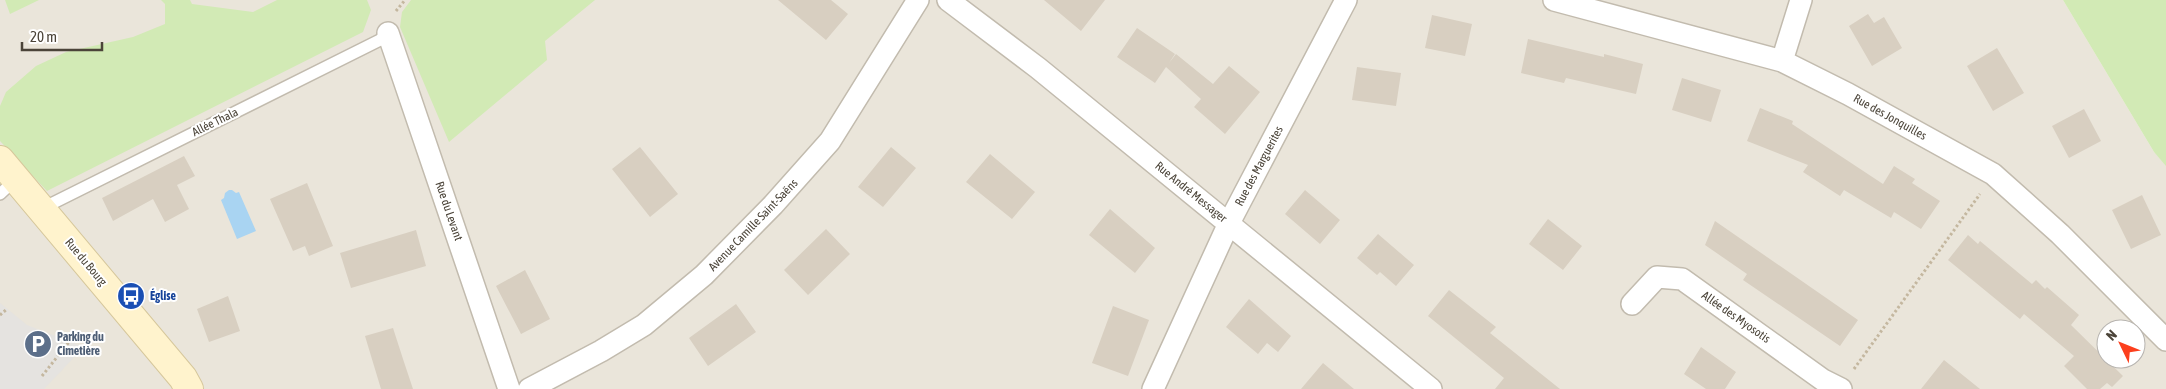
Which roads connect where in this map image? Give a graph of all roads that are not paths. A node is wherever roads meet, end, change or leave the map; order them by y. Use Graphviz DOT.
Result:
graph roads {
  1 [pos="918,0"];
  2 [pos="948,0"];
  3 [pos="1346,0"];
  4 [pos="1554,0"];
  5 [pos="1801,0"];
  6 [pos="388,33"];
  7 [pos="1782,61"];
  8 [pos="5,178"];
  9 [pos="41,209"];
  10 [pos="1229,223"];
  11 [pos="1632,304"];
  12 [pos="2166,340"];
  13 [pos="1830,387"];
  14 [pos="1428,388"];
  15 [pos="189,389"];
  16 [pos="509,389"];
  17 [pos="529,389"];
  18 [pos="1154,389"];
  1 -- 17 [label="street, Avenue Camille Saint-Saëns"];
  2 -- 10 [label="street, Rue André Messager"];
  3 -- 10 [label="street, Rue des Marguerites"];
  4 -- 7 [label="street, Rue des Jonquilles"];
  5 -- 7 [label="street"];
  6 -- 9 [label="lane, Allée Thala"];
  6 -- 16 [label="street, Rue du Levant"];
  7 -- 12 [label="street, Rue des Jonquilles"];
  8 -- 9 [label="street, Rue du Bourg"];
  9 -- 15 [label="street, Rue du Bourg"];
  10 -- 14 [label="street, Rue André Messager"];
  10 -- 18 [label="street, Rue des Marguerites"];
  11 -- 13 [label="street, Allée des Myosotis"];
}
